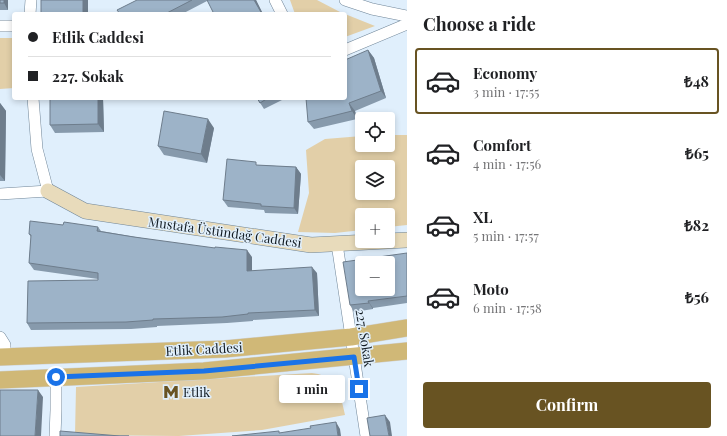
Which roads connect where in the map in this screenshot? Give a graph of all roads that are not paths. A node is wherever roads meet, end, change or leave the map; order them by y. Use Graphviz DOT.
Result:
graph roads {
  1 [pos="31,0"];
  2 [pos="275,0"];
  3 [pos="345,0"];
  4 [pos="30,12"];
  5 [pos="281,12"];
  6 [pos="407,16"];
  7 [pos="407,24"];
  8 [pos="0,26"];
  9 [pos="12,26"];
  10 [pos="347,49"];
  11 [pos="34,100"];
  12 [pos="48,191"];
  13 [pos="0,194"];
  14 [pos="407,240"];
  15 [pos="337,244"];
  16 [pos="407,328"];
  17 [pos="0,337"];
  18 [pos="350,337"];
  19 [pos="407,351"];
  20 [pos="2,357"];
  21 [pos="354,357"];
  22 [pos="56,377"];
  23 [pos="0,380"];
  24 [pos="55,436"];
  25 [pos="366,436"];
  1 -- 4 [label="street"];
  2 -- 5 [label="street"];
  3 -- 6 [label="street"];
  7 -- 10 [label="street"];
  8 -- 9 [label="street"];
  11 -- 12 [label="street"];
  12 -- 13 [label="street"];
  12 -- 15 [label="street, Mustafa Üstündağ Caddesi"];
  14 -- 15 [label="street, Mustafa Üstündağ Caddesi"];
  15 -- 18 [label="street, 227. Sokak"];
  16 -- 18 [label="main road, Etlik Caddesi"];
  17 -- 20 [label="street"];
  18 -- 20 [label="main road, Etlik Caddesi"];
  18 -- 21 [label="street, 227. Sokak"];
  19 -- 21 [label="main road, Etlik Caddesi"];
  21 -- 22 [label="main road, Etlik Caddesi"];
  21 -- 25 [label="street, 227. Sokak"];
  22 -- 23 [label="main road, Etlik Caddesi"];
  22 -- 24 [label="street"];
}
